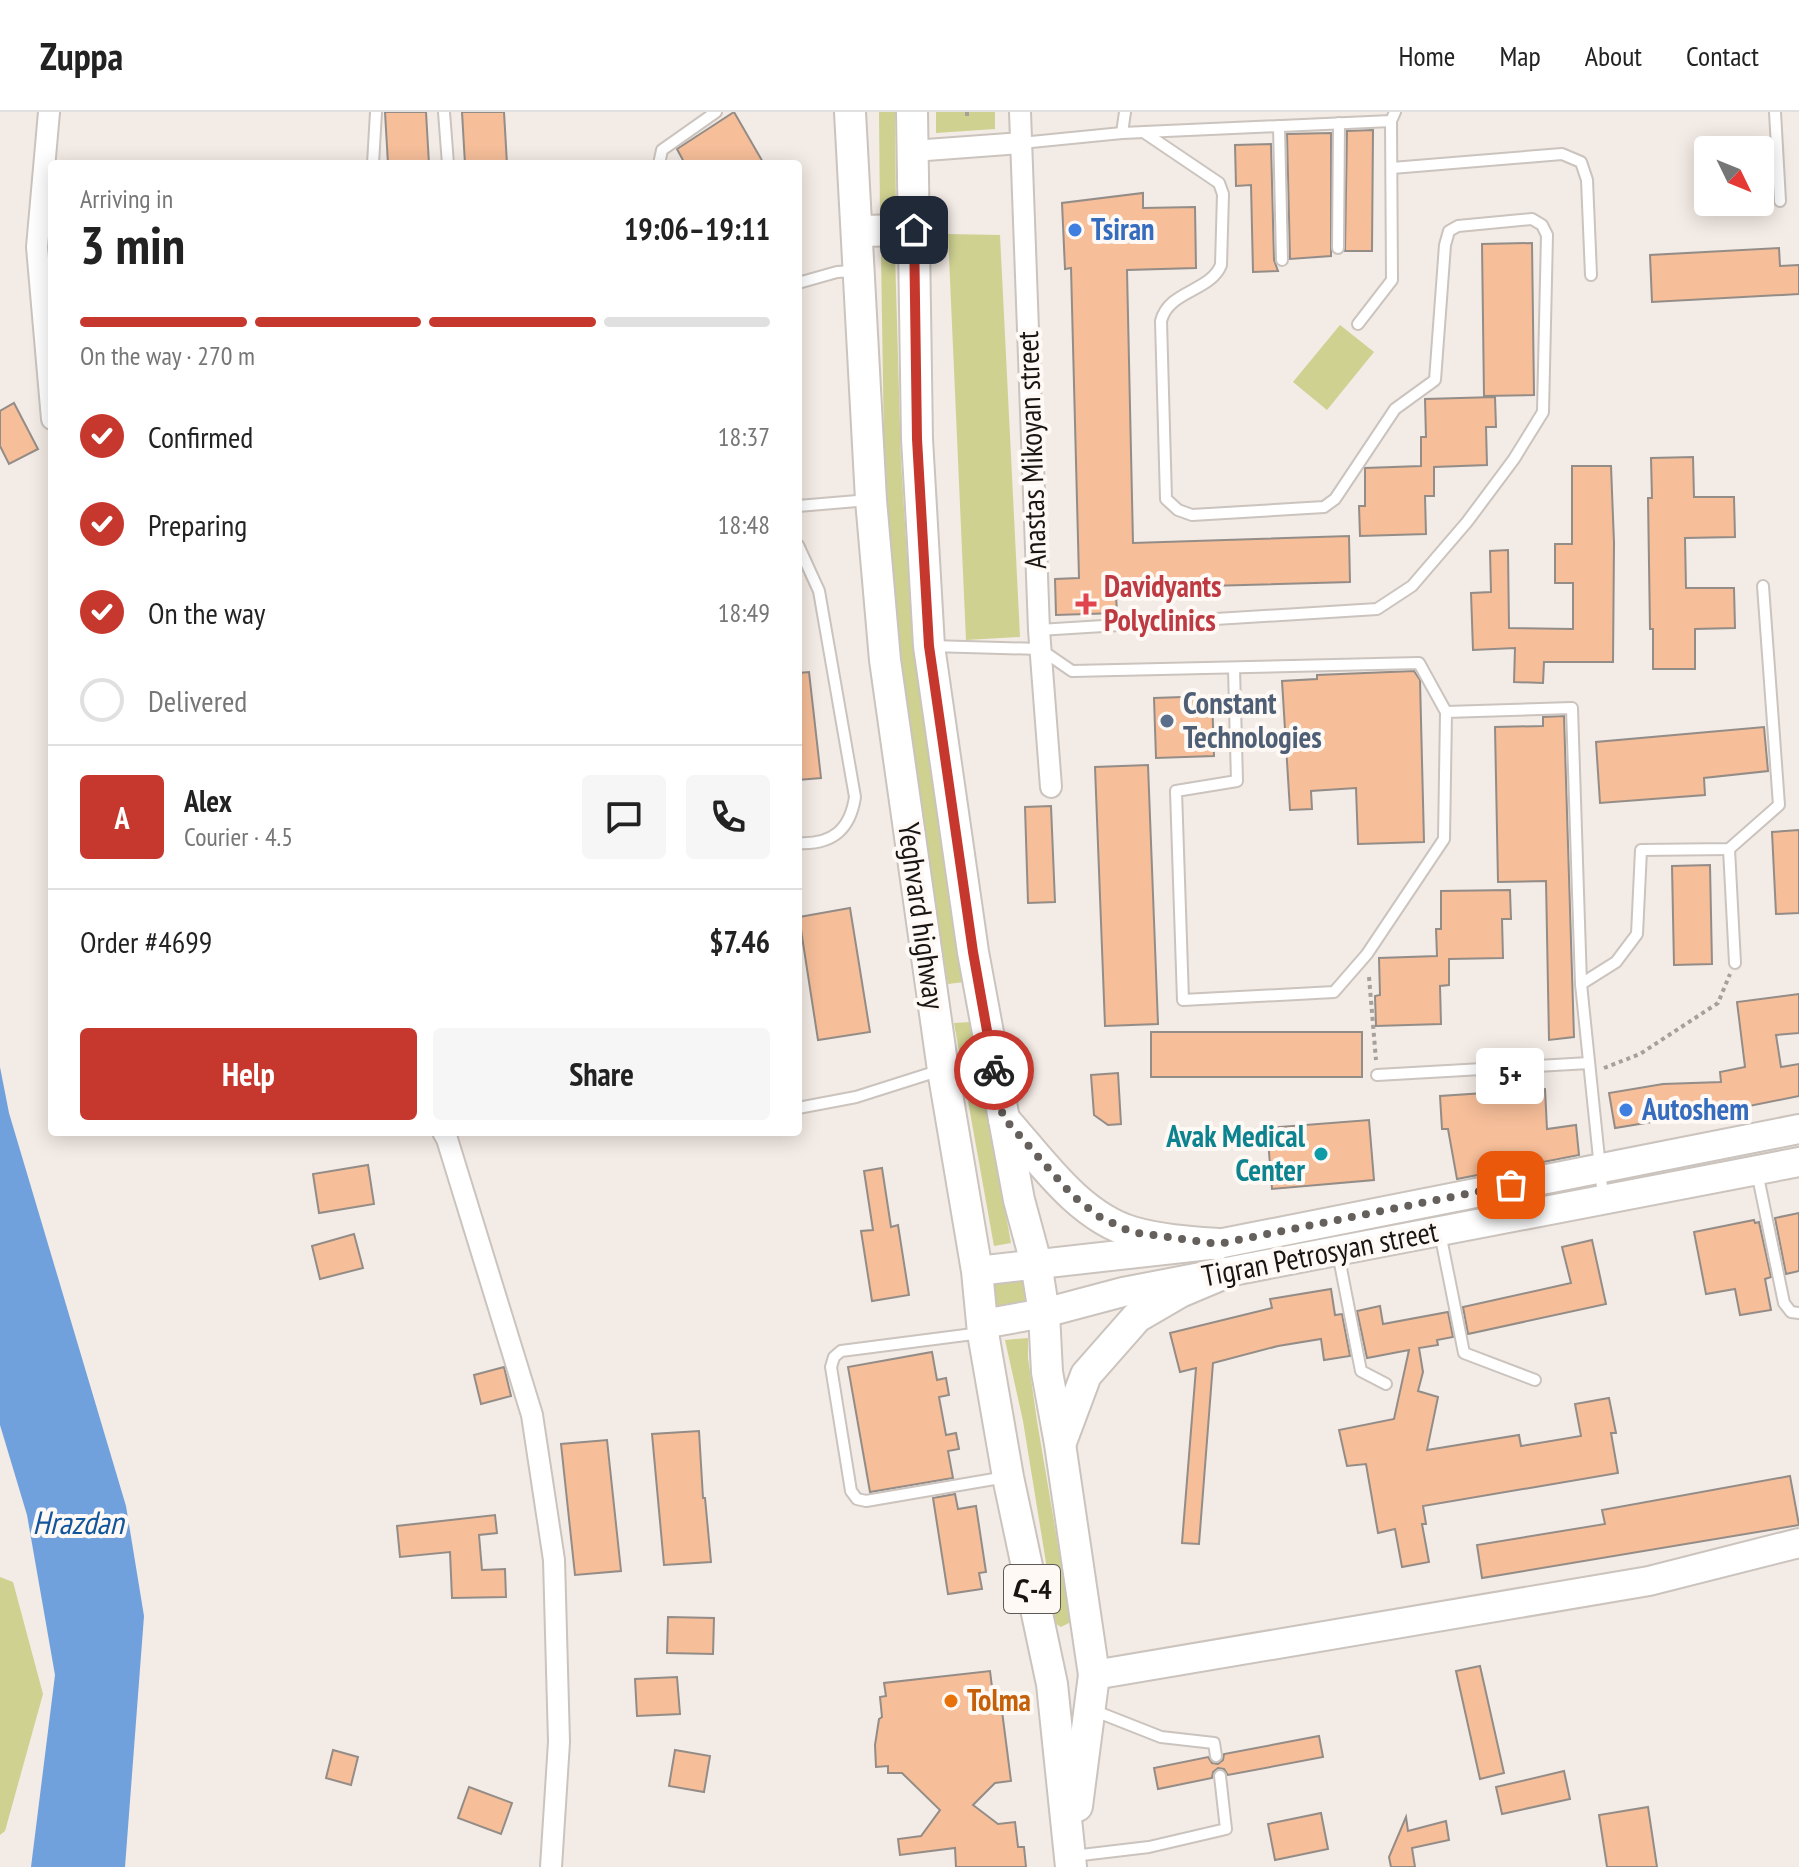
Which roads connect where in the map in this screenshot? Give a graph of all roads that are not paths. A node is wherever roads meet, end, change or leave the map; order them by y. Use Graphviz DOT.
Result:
graph roads {
  1 [pos="49,112"];
  2 [pos="376,112"];
  3 [pos="444,112"];
  4 [pos="716,112"];
  5 [pos="850,112"];
  6 [pos="912,112"];
  7 [pos="1020,112"];
  8 [pos="1125,112"];
  9 [pos="1775,112"];
  10 [pos="1393,116"];
  11 [pos="1339,123"];
  12 [pos="1279,126"];
  13 [pos="1122,133"];
  14 [pos="1145,133"];
  15 [pos="1021,143"];
  16 [pos="913,151"];
  17 [pos="373,160"];
  18 [pos="448,160"];
  19 [pos="660,160"];
  20 [pos="1392,168"];
  21 [pos="1780,201"];
  22 [pos="914,230"];
  23 [pos="857,231"];
  24 [pos="1338,248"];
  25 [pos="1282,260"];
  26 [pos="859,271"];
  27 [pos="1591,275"];
  28 [pos="802,282"];
  29 [pos="1358,324"];
  30 [pos="48,373"];
  31 [pos="871,500"];
  32 [pos="802,506"];
  33 [pos="802,554"];
  34 [pos="1763,586"];
  35 [pos="1039,640"];
  36 [pos="929,646"];
  37 [pos="1234,669"];
  38 [pos="1446,712"];
  39 [pos="1051,787"];
  40 [pos="802,843"];
  41 [pos="1729,849"];
  42 [pos="1735,963"];
  43 [pos="1581,984"];
  44 [pos="983,1004"];
  45 [pos="934,1010"];
  46 [pos="1589,1068"];
  47 [pos="943,1070"];
  48 [pos="1377,1075"];
  49 [pos="802,1107"];
  50 [pos="1003,1117"];
  51 [pos="1799,1129"];
  52 [pos="444,1136"];
  53 [pos="1799,1162"];
  54 [pos="1599,1167"];
  55 [pos="1757,1170"];
  56 [pos="1603,1199"];
  57 [pos="1440,1231"];
  58 [pos="1337,1251"];
  59 [pos="1222,1258"];
  60 [pos="1036,1263"];
  61 [pos="977,1271"];
  62 [pos="1044,1313"];
  63 [pos="1799,1313"];
  64 [pos="983,1328"];
  65 [pos="1535,1380"];
  66 [pos="1386,1384"];
  67 [pos="1060,1444"];
  68 [pos="1008,1477"];
  69 [pos="1799,1543"];
  70 [pos="1094,1675"];
  71 [pos="1089,1709"];
  72 [pos="1216,1756"];
  73 [pos="1220,1776"];
  74 [pos="1071,1862"];
  75 [pos="551,1867"];
  1 -- 30 [label="street"];
  2 -- 17 [label="lane"];
  3 -- 18 [label="lane"];
  4 -- 19 [label="lane"];
  5 -- 23 [label="main road, Yeghvard highway"];
  6 -- 16 [label="main road, Yeghvard highway"];
  7 -- 15 [label="street, Anastas Mikoyan street"];
  8 -- 13 [label="lane"];
  9 -- 21 [label="lane"];
  10 -- 11 [label="lane"];
  10 -- 20 [label="lane"];
  11 -- 12 [label="lane"];
  11 -- 24 [label="lane"];
  12 -- 14 [label="lane"];
  12 -- 25 [label="lane"];
  13 -- 14 [label="lane"];
  13 -- 15 [label="lane"];
  14 -- 35 [label="lane"];
  15 -- 16 [label="street"];
  15 -- 35 [label="street, Anastas Mikoyan street"];
  16 -- 22 [label="main road, Yeghvard highway"];
  20 -- 27 [label="lane"];
  20 -- 29 [label="lane"];
  22 -- 23 [label="main road"];
  22 -- 36 [label="main road, Yeghvard highway"];
  23 -- 26 [label="main road, Yeghvard highway"];
  26 -- 28 [label="lane"];
  26 -- 31 [label="main road, Yeghvard highway"];
  31 -- 32 [label="lane"];
  31 -- 45 [label="main road, Yeghvard highway"];
  33 -- 40 [label="lane"];
  34 -- 41 [label="lane"];
  35 -- 36 [label="lane"];
  35 -- 37 [label="lane"];
  35 -- 39 [label="street, Anastas Mikoyan street"];
  36 -- 44 [label="main road, Yeghvard highway"];
  37 -- 38 [label="lane"];
  37 -- 38 [label="lane"];
  38 -- 43 [label="lane"];
  41 -- 42 [label="lane"];
  41 -- 43 [label="lane"];
  43 -- 46 [label="lane"];
  44 -- 45 [label="main road"];
  44 -- 50 [label="main road, Yeghvard highway"];
  45 -- 47 [label="main road, Yeghvard highway"];
  46 -- 48 [label="lane"];
  46 -- 54 [label="lane"];
  47 -- 49 [label="lane"];
  47 -- 61 [label="main road, Yeghvard highway"];
  50 -- 59 [label="main road"];
  50 -- 60 [label="main road, Yeghvard highway"];
  51 -- 54 [label="main road, Tigran Petrosyan street"];
  52 -- 75 [label="street"];
  53 -- 55 [label="main road, Tigran Petrosyan street"];
  54 -- 56 [label="lane"];
  54 -- 59 [label="main road, Tigran Petrosyan street"];
  55 -- 56 [label="main road, Tigran Petrosyan street"];
  55 -- 63 [label="lane"];
  56 -- 57 [label="main road, Tigran Petrosyan street"];
  57 -- 58 [label="main road, Tigran Petrosyan street"];
  57 -- 65 [label="lane"];
  58 -- 59 [label="main road, Tigran Petrosyan street"];
  58 -- 66 [label="lane"];
  59 -- 60 [label="main road, Tigran Petrosyan street"];
  59 -- 62 [label="main road, Tigran Petrosyan street"];
  59 -- 67 [label="main road"];
  60 -- 61 [label="main road, Tigran Petrosyan street"];
  60 -- 62 [label="main road, Yeghvard highway"];
  61 -- 64 [label="main road, Yeghvard highway"];
  62 -- 64 [label="main road, Tigran Petrosyan street"];
  62 -- 67 [label="main road, Yeghvard highway / Հ-4"];
  64 -- 68 [label="main road, Yeghvard highway / Հ-4"];
  64 -- 68 [label="lane"];
  67 -- 70 [label="main road, Yeghvard highway / Հ-4"];
  68 -- 74 [label="main road, Yeghvard highway / Հ-4"];
  69 -- 70 [label="main road"];
  70 -- 71 [label="main road, Yeghvard highway / Հ-4"];
  71 -- 72 [label="lane"];
  71 -- 74 [label="main road, Yeghvard highway / Հ-4"];
  73 -- 74 [label="lane"];
}
